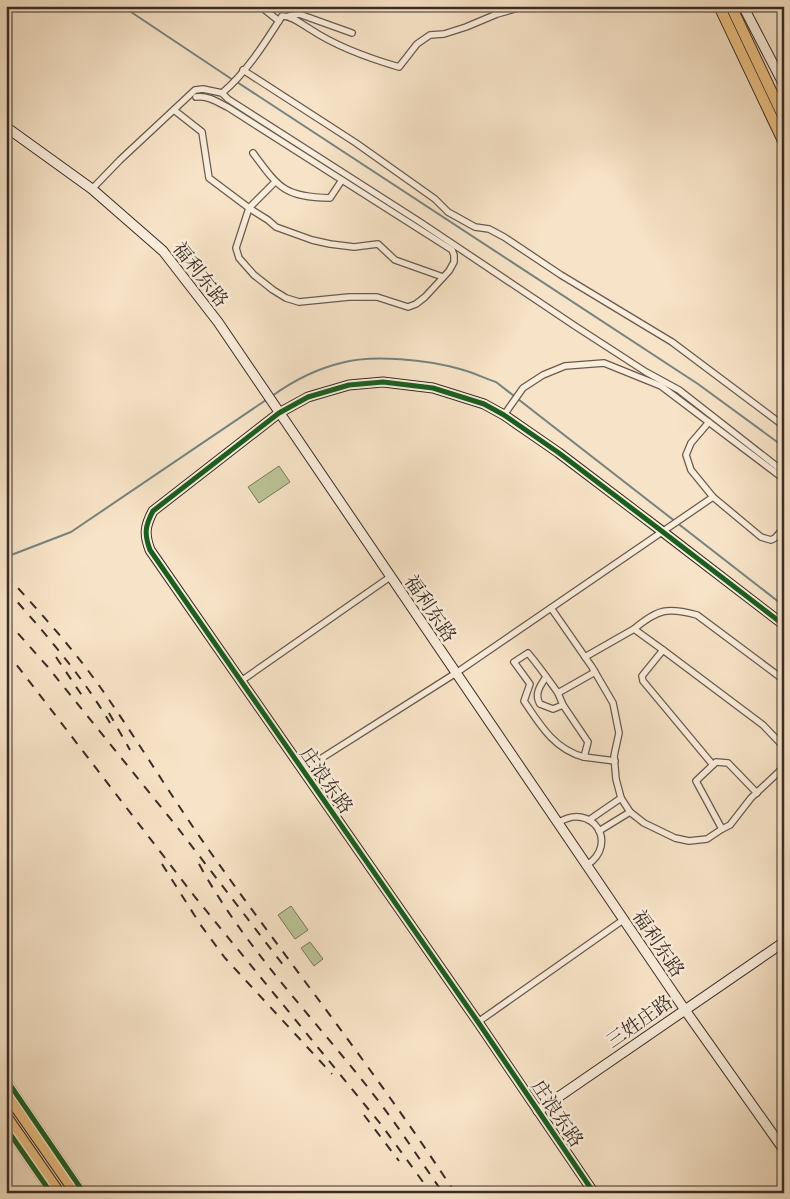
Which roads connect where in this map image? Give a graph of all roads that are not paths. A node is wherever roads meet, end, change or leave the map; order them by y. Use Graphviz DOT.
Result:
graph roads {
  1 [pos="260,6"];
  2 [pos="525,6"];
  3 [pos="718,6"];
  4 [pos="731,6"];
  5 [pos="743,6"];
  6 [pos="289,16"];
  7 [pos="279,21"];
  8 [pos="352,33"];
  9 [pos="241,72"];
  10 [pos="784,85"];
  11 [pos="222,93"];
  12 [pos="196,97"];
  13 [pos="174,110"];
  14 [pos="784,118"];
  15 [pos="6,127"];
  16 [pos="784,143"];
  17 [pos="253,153"];
  18 [pos="342,180"];
  19 [pos="275,182"];
  20 [pos="92,189"];
  21 [pos="249,208"];
  22 [pos="443,278"];
  23 [pos="277,410"];
  24 [pos="504,415"];
  25 [pos="710,422"];
  26 [pos="784,426"];
  27 [pos="784,472"];
  28 [pos="784,479"];
  29 [pos="713,497"];
  30 [pos="784,528"];
  31 [pos="666,530"];
  32 [pos="390,576"];
  33 [pos="551,608"];
  34 [pos="784,626"];
  35 [pos="634,629"];
  36 [pos="663,650"];
  37 [pos="585,657"];
  38 [pos="595,672"];
  39 [pos="456,673"];
  40 [pos="546,677"];
  41 [pos="784,680"];
  42 [pos="241,681"];
  43 [pos="558,692"];
  44 [pos="540,704"];
  45 [pos="563,705"];
  46 [pos="530,710"];
  47 [pos="784,747"];
  48 [pos="584,757"];
  49 [pos="615,761"];
  50 [pos="713,766"];
  51 [pos="303,770"];
  52 [pos="783,770"];
  53 [pos="757,793"];
  54 [pos="621,798"];
  55 [pos="630,812"];
  56 [pos="589,820"];
  57 [pos="558,823"];
  58 [pos="722,829"];
  59 [pos="599,831"];
  60 [pos="587,866"];
  61 [pos="623,920"];
  62 [pos="784,942"];
  63 [pos="685,1010"];
  64 [pos="478,1022"];
  65 [pos="6,1078"];
  66 [pos="6,1094"];
  67 [pos="538,1111"];
  68 [pos="6,1115"];
  69 [pos="6,1128"];
  70 [pos="784,1150"];
  71 [pos="52,1193"];
  72 [pos="60,1193"];
  73 [pos="74,1193"];
  74 [pos="84,1193"];
  75 [pos="594,1193"];
  1 -- 7 [label="street"];
  2 -- 6 [label="street"];
  3 -- 16 [label="highway"];
  4 -- 14 [label="highway"];
  5 -- 10 [label="street"];
  6 -- 7 [label="street"];
  6 -- 8 [label="street"];
  7 -- 9 [label="street"];
  9 -- 11 [label="street"];
  9 -- 26 [label="street"];
  11 -- 13 [label="street"];
  11 -- 27 [label="street"];
  12 -- 18 [label="street"];
  13 -- 20 [label="street"];
  13 -- 21 [label="street"];
  15 -- 20 [label="street, 福利东路"];
  17 -- 19 [label="street"];
  18 -- 19 [label="street"];
  18 -- 22 [label="street"];
  19 -- 21 [label="street"];
  20 -- 23 [label="street, 福利东路"];
  21 -- 22 [label="street"];
  21 -- 22 [label="street"];
  23 -- 24 [label="street, 庄浪东路"];
  23 -- 32 [label="street, 福利东路"];
  23 -- 42 [label="street, 庄浪东路"];
  24 -- 25 [label="street"];
  24 -- 31 [label="street, 庄浪东路"];
  25 -- 28 [label="street"];
  25 -- 29 [label="street"];
  29 -- 30 [label="street"];
  29 -- 31 [label="street"];
  31 -- 33 [label="street"];
  31 -- 34 [label="street, 庄浪东路"];
  32 -- 39 [label="street, 福利东路"];
  32 -- 42 [label="street"];
  33 -- 37 [label="street"];
  33 -- 39 [label="street"];
  35 -- 36 [label="street"];
  35 -- 37 [label="street"];
  35 -- 41 [label="street"];
  36 -- 47 [label="street"];
  36 -- 50 [label="street"];
  37 -- 38 [label="street"];
  38 -- 43 [label="street"];
  38 -- 49 [label="street"];
  39 -- 51 [label="street"];
  39 -- 57 [label="street, 福利东路"];
  40 -- 43 [label="street"];
  40 -- 44 [label="street"];
  40 -- 46 [label="street"];
  42 -- 51 [label="street, 庄浪东路"];
  43 -- 45 [label="street"];
  44 -- 45 [label="street"];
  44 -- 46 [label="street"];
  45 -- 48 [label="street"];
  46 -- 48 [label="street"];
  48 -- 49 [label="street"];
  49 -- 54 [label="street"];
  50 -- 53 [label="street"];
  50 -- 58 [label="street"];
  51 -- 64 [label="street, 庄浪东路"];
  52 -- 53 [label="street"];
  53 -- 58 [label="street"];
  54 -- 55 [label="street"];
  54 -- 56 [label="street"];
  55 -- 58 [label="street"];
  55 -- 59 [label="street"];
  56 -- 57 [label="street"];
  56 -- 59 [label="street"];
  57 -- 60 [label="street, 福利东路"];
  59 -- 60 [label="street"];
  60 -- 61 [label="street, 福利东路"];
  61 -- 63 [label="street, 福利东路"];
  61 -- 64 [label="street"];
  62 -- 63 [label="street, 三姓庄路"];
  63 -- 67 [label="street, 三姓庄路"];
  63 -- 70 [label="street, 福利东路"];
  64 -- 67 [label="street, 庄浪东路"];
  65 -- 74 [label="street"];
  66 -- 73 [label="main road"];
  67 -- 75 [label="street, 庄浪东路"];
  68 -- 72 [label="main road"];
  69 -- 71 [label="street"];
}
